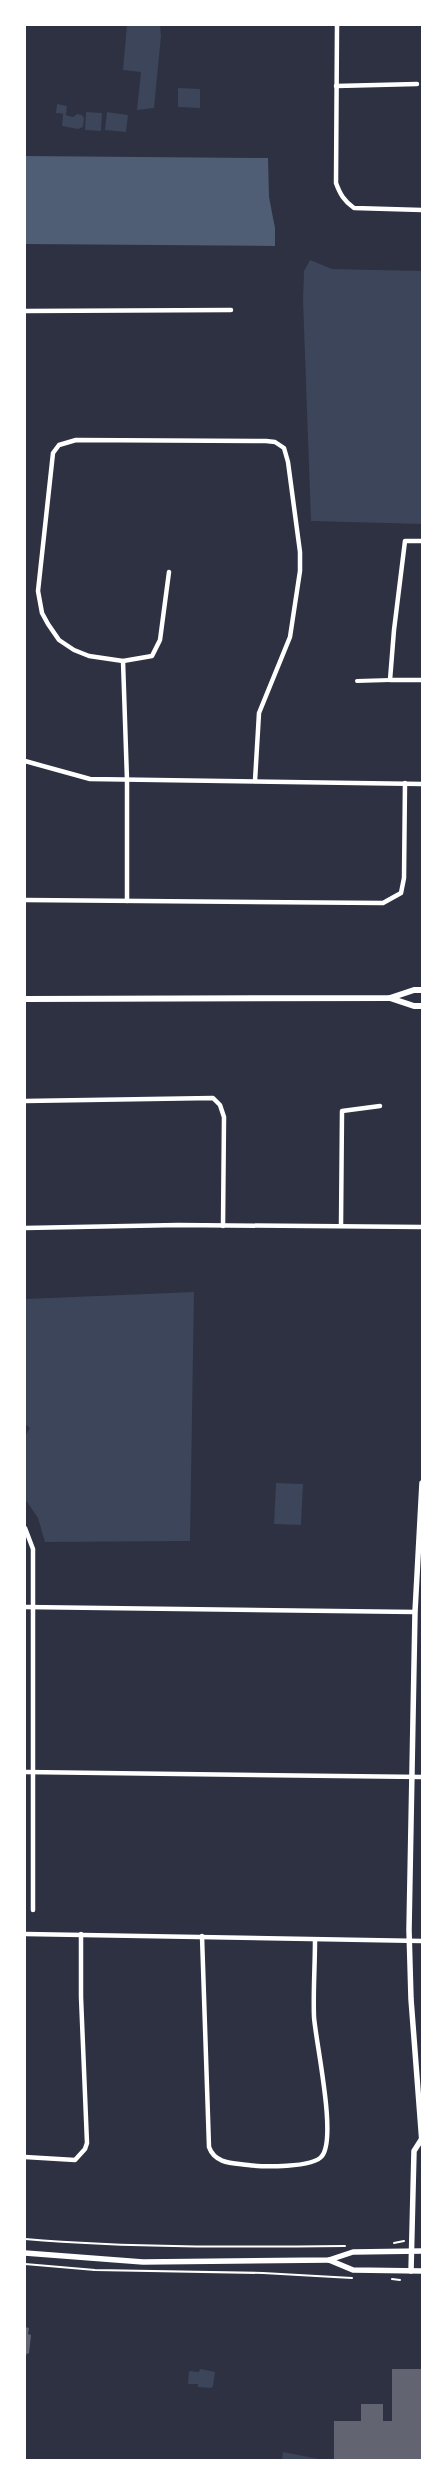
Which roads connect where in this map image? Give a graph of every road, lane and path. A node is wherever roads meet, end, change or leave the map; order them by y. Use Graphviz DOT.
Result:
graph roads {
  1 [pos="336,25"];
  2 [pos="417,84"];
  3 [pos="336,86"];
  4 [pos="422,210"];
  5 [pos="232,310"];
  6 [pos="25,311"];
  7 [pos="422,542"];
  8 [pos="169,572"];
  9 [pos="123,661"];
  10 [pos="390,680"];
  11 [pos="422,680"];
  12 [pos="357,681"];
  13 [pos="25,761"];
  14 [pos="127,780"];
  15 [pos="255,781"];
  16 [pos="405,783"];
  17 [pos="422,784"];
  18 [pos="25,900"];
  19 [pos="127,901"];
  20 [pos="422,990"];
  21 [pos="390,998"];
  22 [pos="25,999"];
  23 [pos="422,1006"];
  24 [pos="25,1101"];
  25 [pos="380,1106"];
  26 [pos="341,1225"];
  27 [pos="223,1226"];
  28 [pos="422,1227"];
  29 [pos="25,1228"];
  30 [pos="422,1483"];
  31 [pos="25,1528"];
  32 [pos="25,1607"];
  33 [pos="31,1607"];
  34 [pos="415,1612"];
  35 [pos="25,1772"];
  36 [pos="32,1772"];
  37 [pos="412,1777"];
  38 [pos="422,1777"];
  39 [pos="33,1910"];
  40 [pos="25,1934"];
  41 [pos="81,1934"];
  42 [pos="202,1936"];
  43 [pos="315,1940"];
  44 [pos="410,1941"];
  45 [pos="422,1941"];
  46 [pos="421,2142"];
  47 [pos="25,2157"];
  48 [pos="25,2239"];
  49 [pos="406,2241"];
  50 [pos="391,2244"];
  51 [pos="351,2246"];
  52 [pos="413,2251"];
  53 [pos="422,2251"];
  54 [pos="25,2253"];
  55 [pos="328,2260"];
  56 [pos="25,2264"];
  57 [pos="412,2271"];
  58 [pos="422,2271"];
  59 [pos="354,2278"];
  60 [pos="388,2279"];
  61 [pos="400,2280"];
  1 -- 3 [label="street"];
  2 -- 3 [label="street"];
  3 -- 4 [label="street"];
  5 -- 6 [label="street"];
  7 -- 10 [label="street"];
  8 -- 9 [label="street"];
  9 -- 14 [label="street"];
  9 -- 15 [label="street"];
  10 -- 11 [label="street"];
  10 -- 12 [label="street"];
  13 -- 14 [label="street"];
  14 -- 15 [label="street"];
  14 -- 19 [label="street"];
  15 -- 16 [label="street"];
  16 -- 17 [label="street"];
  16 -- 19 [label="street"];
  18 -- 19 [label="street"];
  20 -- 21 [label="main road"];
  21 -- 22 [label="main road"];
  21 -- 23 [label="main road"];
  24 -- 27 [label="street"];
  25 -- 26 [label="street"];
  26 -- 27 [label="street"];
  26 -- 28 [label="street"];
  27 -- 29 [label="street"];
  30 -- 34 [label="street"];
  31 -- 33 [label="street"];
  32 -- 33 [label="street"];
  33 -- 34 [label="street"];
  33 -- 36 [label="street"];
  34 -- 37 [label="street"];
  35 -- 36 [label="street"];
  36 -- 37 [label="street"];
  36 -- 39 [label="street"];
  37 -- 38 [label="street"];
  37 -- 44 [label="street"];
  40 -- 41 [label="street"];
  41 -- 42 [label="street"];
  41 -- 47 [label="street"];
  42 -- 43 [label="street"];
  42 -- 43 [label="street"];
  43 -- 44 [label="street"];
  44 -- 45 [label="street"];
  44 -- 46 [label="street"];
  46 -- 52 [label="street"];
  48 -- 51 [label="path"];
  49 -- 50 [label="path"];
  52 -- 53 [label="street"];
  52 -- 55 [label="street"];
  52 -- 57 [label="street"];
  54 -- 55 [label="street"];
  55 -- 57 [label="street"];
  56 -- 59 [label="path"];
  57 -- 58 [label="street"];
  60 -- 61 [label="path"];
}
